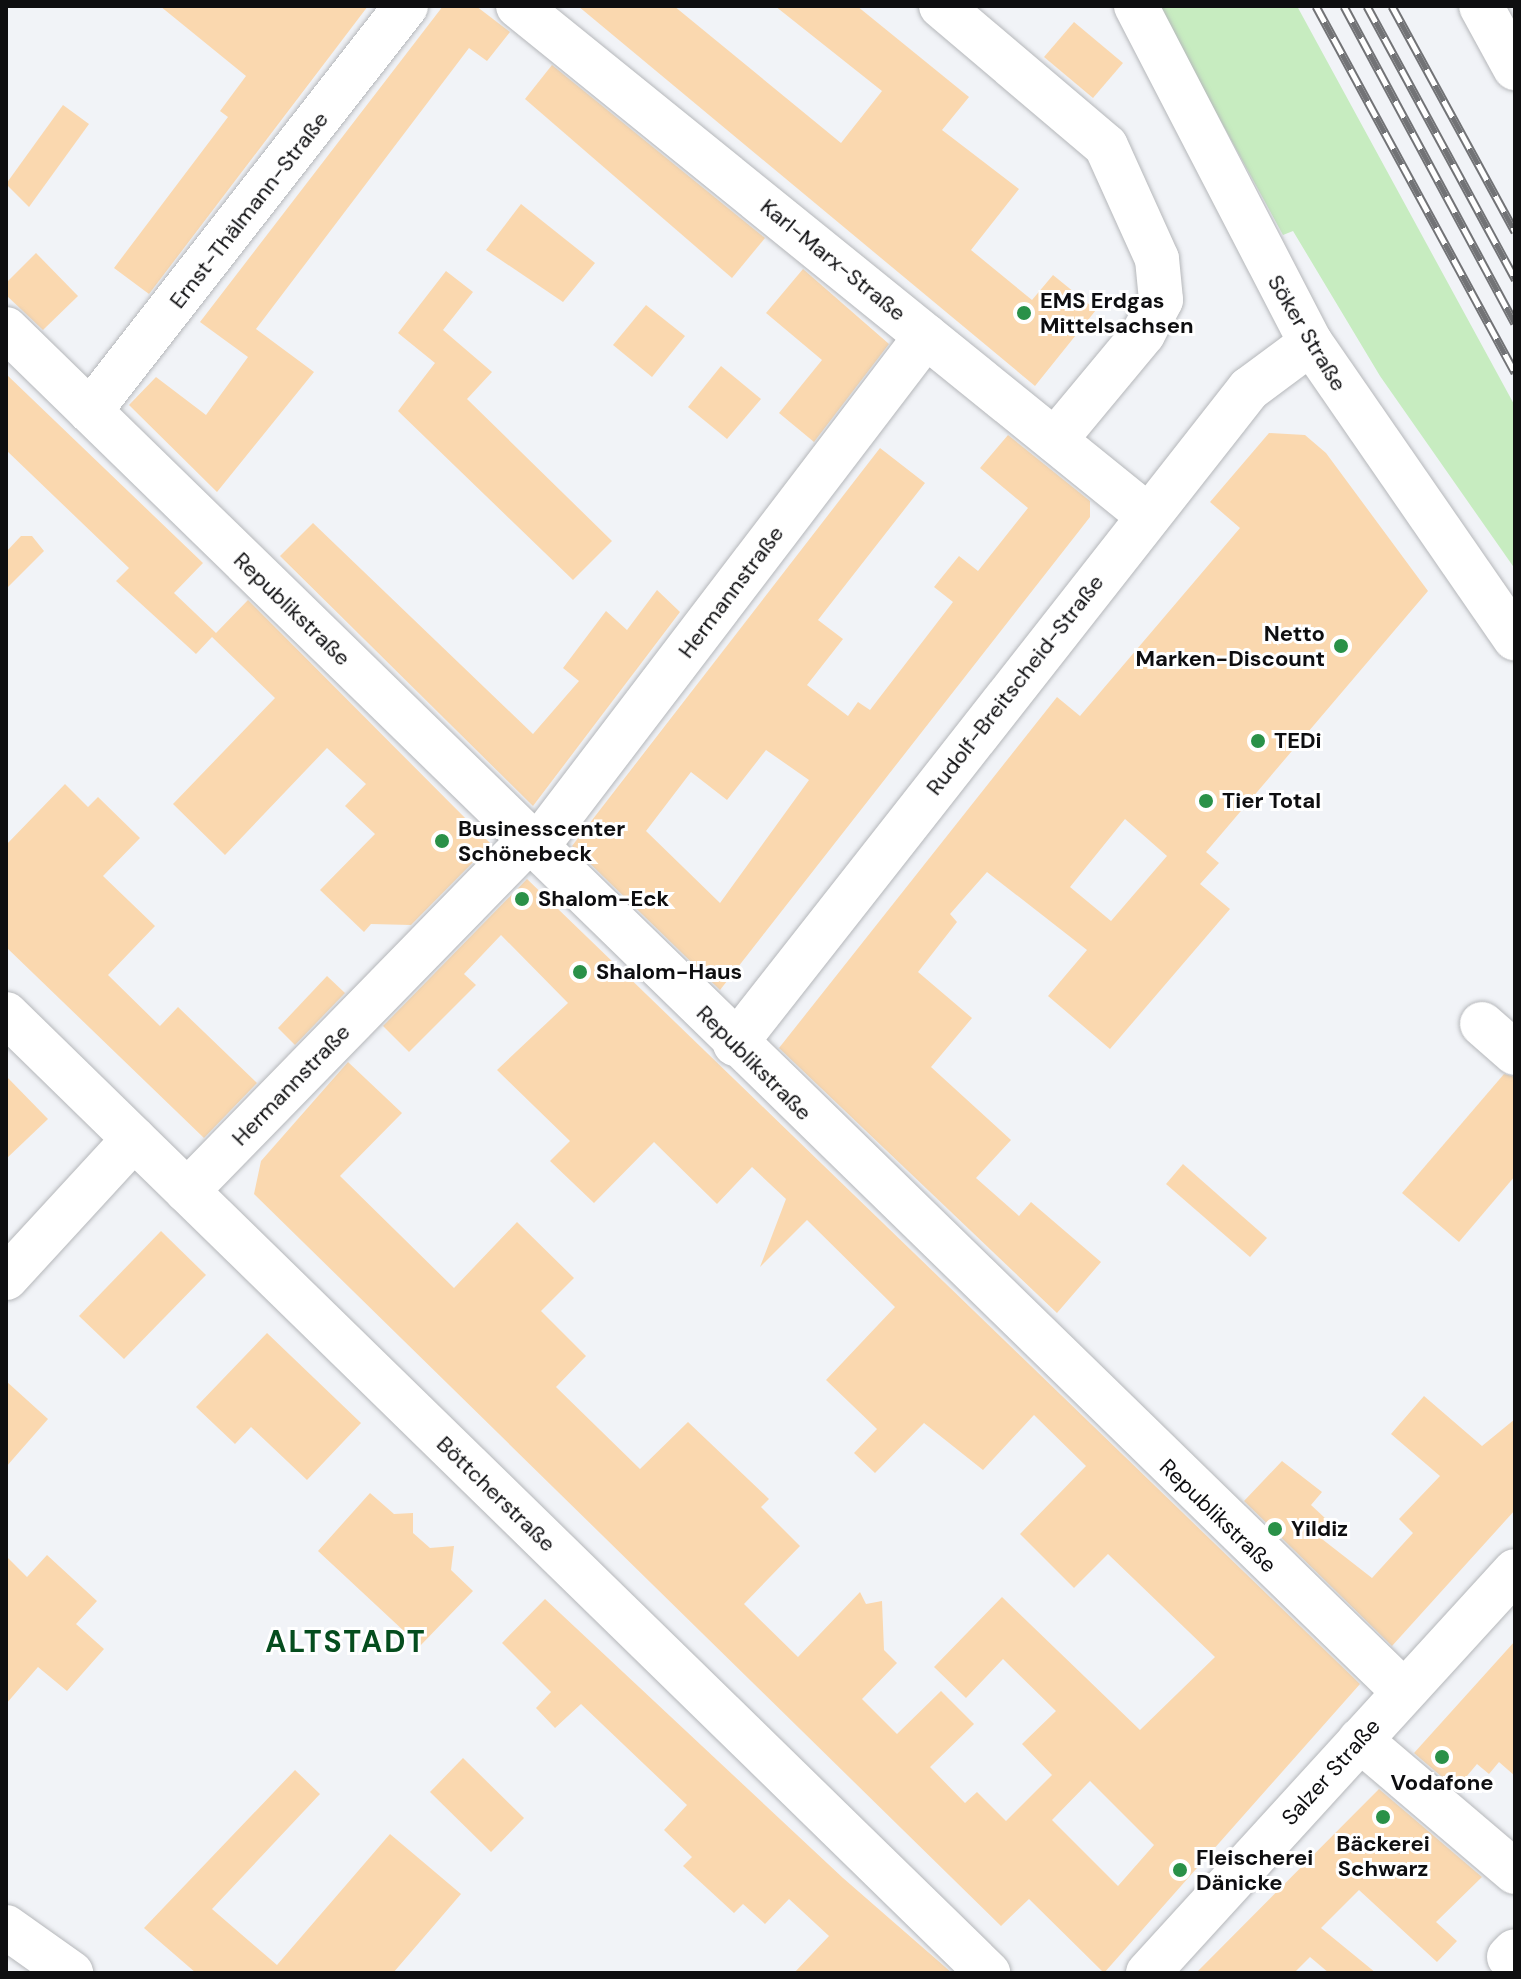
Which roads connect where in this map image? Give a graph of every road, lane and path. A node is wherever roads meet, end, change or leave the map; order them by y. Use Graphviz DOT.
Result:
graph roads {
  1 [pos="406,6"];
  2 [pos="518,6"];
  3 [pos="941,6"];
  4 [pos="1136,6"];
  5 [pos="1481,6"];
  6 [pos="1515,68"];
  7 [pos="6,329"];
  8 [pos="926,336"];
  9 [pos="1311,343"];
  10 [pos="90,411"];
  11 [pos="1055,440"];
  12 [pos="1147,515"];
  13 [pos="1515,639"];
  14 [pos="532,845"];
  15 [pos="6,1014"];
  16 [pos="1482,1024"];
  17 [pos="735,1044"];
  18 [pos="1515,1053"];
  19 [pos="134,1139"];
  20 [pos="187,1191"];
  21 [pos="6,1278"];
  22 [pos="1515,1571"];
  23 [pos="1404,1692"];
  24 [pos="1360,1740"];
  25 [pos="1515,1872"];
  26 [pos="6,1927"];
  27 [pos="71,1973"];
  28 [pos="988,1973"];
  29 [pos="1148,1973"];
  1 -- 10 [label="street, Ernst-Thälmann-Straße"];
  2 -- 8 [label="street, Karl-Marx-Straße"];
  3 -- 11 [label="street"];
  4 -- 9 [label="street, Söker Straße"];
  5 -- 6 [label="street"];
  7 -- 10 [label="street, Republikstraße"];
  8 -- 11 [label="street, Karl-Marx-Straße"];
  8 -- 14 [label="street, Hermannstraße"];
  9 -- 12 [label="street, Rudolf-Breitscheid-Straße"];
  9 -- 13 [label="street, Söker Straße"];
  10 -- 14 [label="street, Republikstraße"];
  11 -- 12 [label="street, Karl-Marx-Straße"];
  12 -- 17 [label="street, Rudolf-Breitscheid-Straße"];
  14 -- 17 [label="street, Republikstraße"];
  14 -- 20 [label="street, Hermannstraße"];
  15 -- 19 [label="street, Böttcherstraße"];
  16 -- 18 [label="street"];
  17 -- 23 [label="street, Republikstraße"];
  19 -- 20 [label="street, Böttcherstraße"];
  19 -- 21 [label="street"];
  20 -- 28 [label="street, Böttcherstraße"];
  22 -- 23 [label="street, Salzer Straße"];
  23 -- 24 [label="street, Salzer Straße"];
  24 -- 25 [label="street"];
  24 -- 29 [label="street, Salzer Straße"];
  26 -- 27 [label="street"];
}
